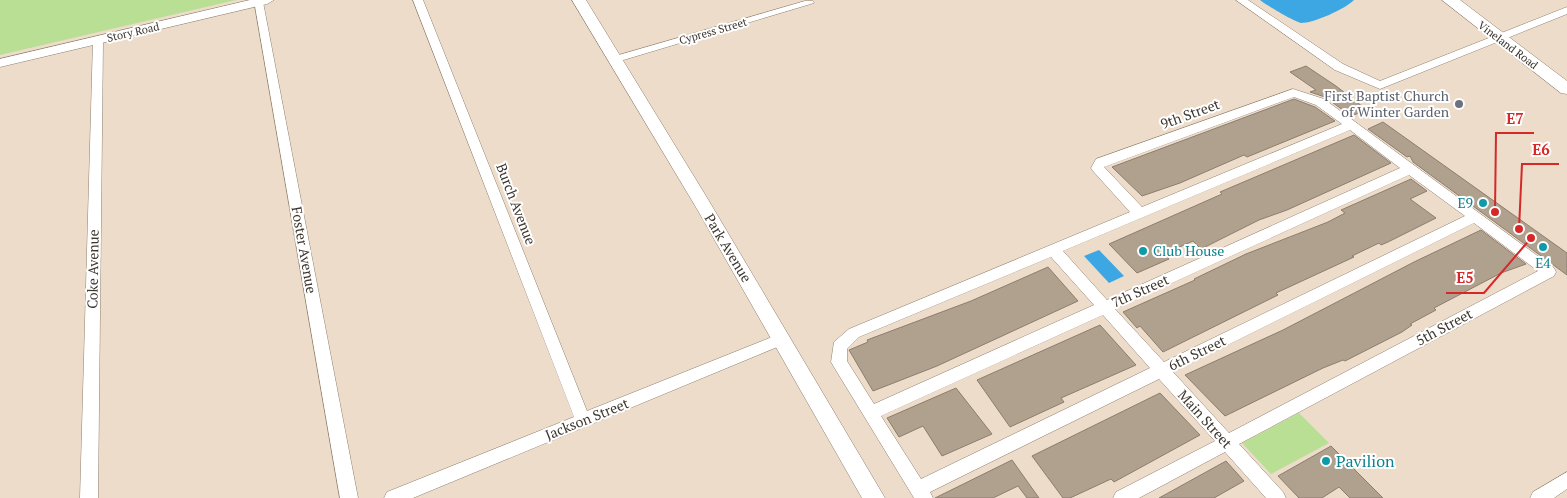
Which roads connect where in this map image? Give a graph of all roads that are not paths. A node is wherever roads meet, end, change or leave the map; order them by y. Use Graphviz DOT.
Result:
graph roads {
  1 [pos="418,0"];
  2 [pos="579,0"];
  3 [pos="1241,0"];
  4 [pos="1450,0"];
  5 [pos="263,1"];
  6 [pos="809,3"];
  7 [pos="1567,10"];
  8 [pos="1499,38"];
  9 [pos="98,40"];
  10 [pos="616,59"];
  11 [pos="0,63"];
  12 [pos="1567,90"];
  13 [pos="1351,125"];
  14 [pos="1410,169"];
  15 [pos="1140,214"];
  16 [pos="1476,217"];
  17 [pos="1053,250"];
  18 [pos="1104,307"];
  19 [pos="782,339"];
  20 [pos="1161,370"];
  21 [pos="871,413"];
  22 [pos="583,420"];
  23 [pos="1227,443"];
  24 [pos="1567,480"];
  25 [pos="921,494"];
  26 [pos="89,498"];
  27 [pos="349,498"];
  28 [pos="393,498"];
  29 [pos="874,498"];
  30 [pos="1122,498"];
  31 [pos="1277,498"];
  32 [pos="1539,498"];
  1 -- 22 [label="street, Burch Avenue"];
  2 -- 10 [label="street, Park Avenue"];
  3 -- 8 [label="street"];
  4 -- 8 [label="main road, Vineland Road"];
  5 -- 9 [label="street, Story Road"];
  5 -- 27 [label="street, Foster Avenue"];
  6 -- 10 [label="street, Cypress Street"];
  7 -- 8 [label="street"];
  8 -- 12 [label="main road, Vineland Road"];
  9 -- 11 [label="street, Story Road"];
  9 -- 26 [label="street, Coke Avenue"];
  10 -- 19 [label="street, Park Avenue"];
  13 -- 14 [label="street, 5th Street"];
  13 -- 15 [label="street"];
  13 -- 15 [label="street, 9th Street"];
  14 -- 16 [label="street, 5th Street"];
  14 -- 18 [label="street, 7th Street"];
  15 -- 17 [label="street"];
  16 -- 20 [label="street, 6th Street"];
  16 -- 23 [label="street, 5th Street"];
  17 -- 18 [label="street, Main Street"];
  17 -- 21 [label="street"];
  18 -- 20 [label="street, Main Street"];
  18 -- 21 [label="street, 7th Street"];
  19 -- 22 [label="street, Jackson Street"];
  19 -- 29 [label="street, Park Avenue"];
  20 -- 23 [label="street, Main Street"];
  20 -- 25 [label="street, 6th Street"];
  21 -- 25 [label="street"];
  22 -- 28 [label="street, Jackson Street"];
  23 -- 30 [label="street, 5th Street"];
  23 -- 31 [label="street, Main Street"];
  24 -- 32 [label="street"];
}
